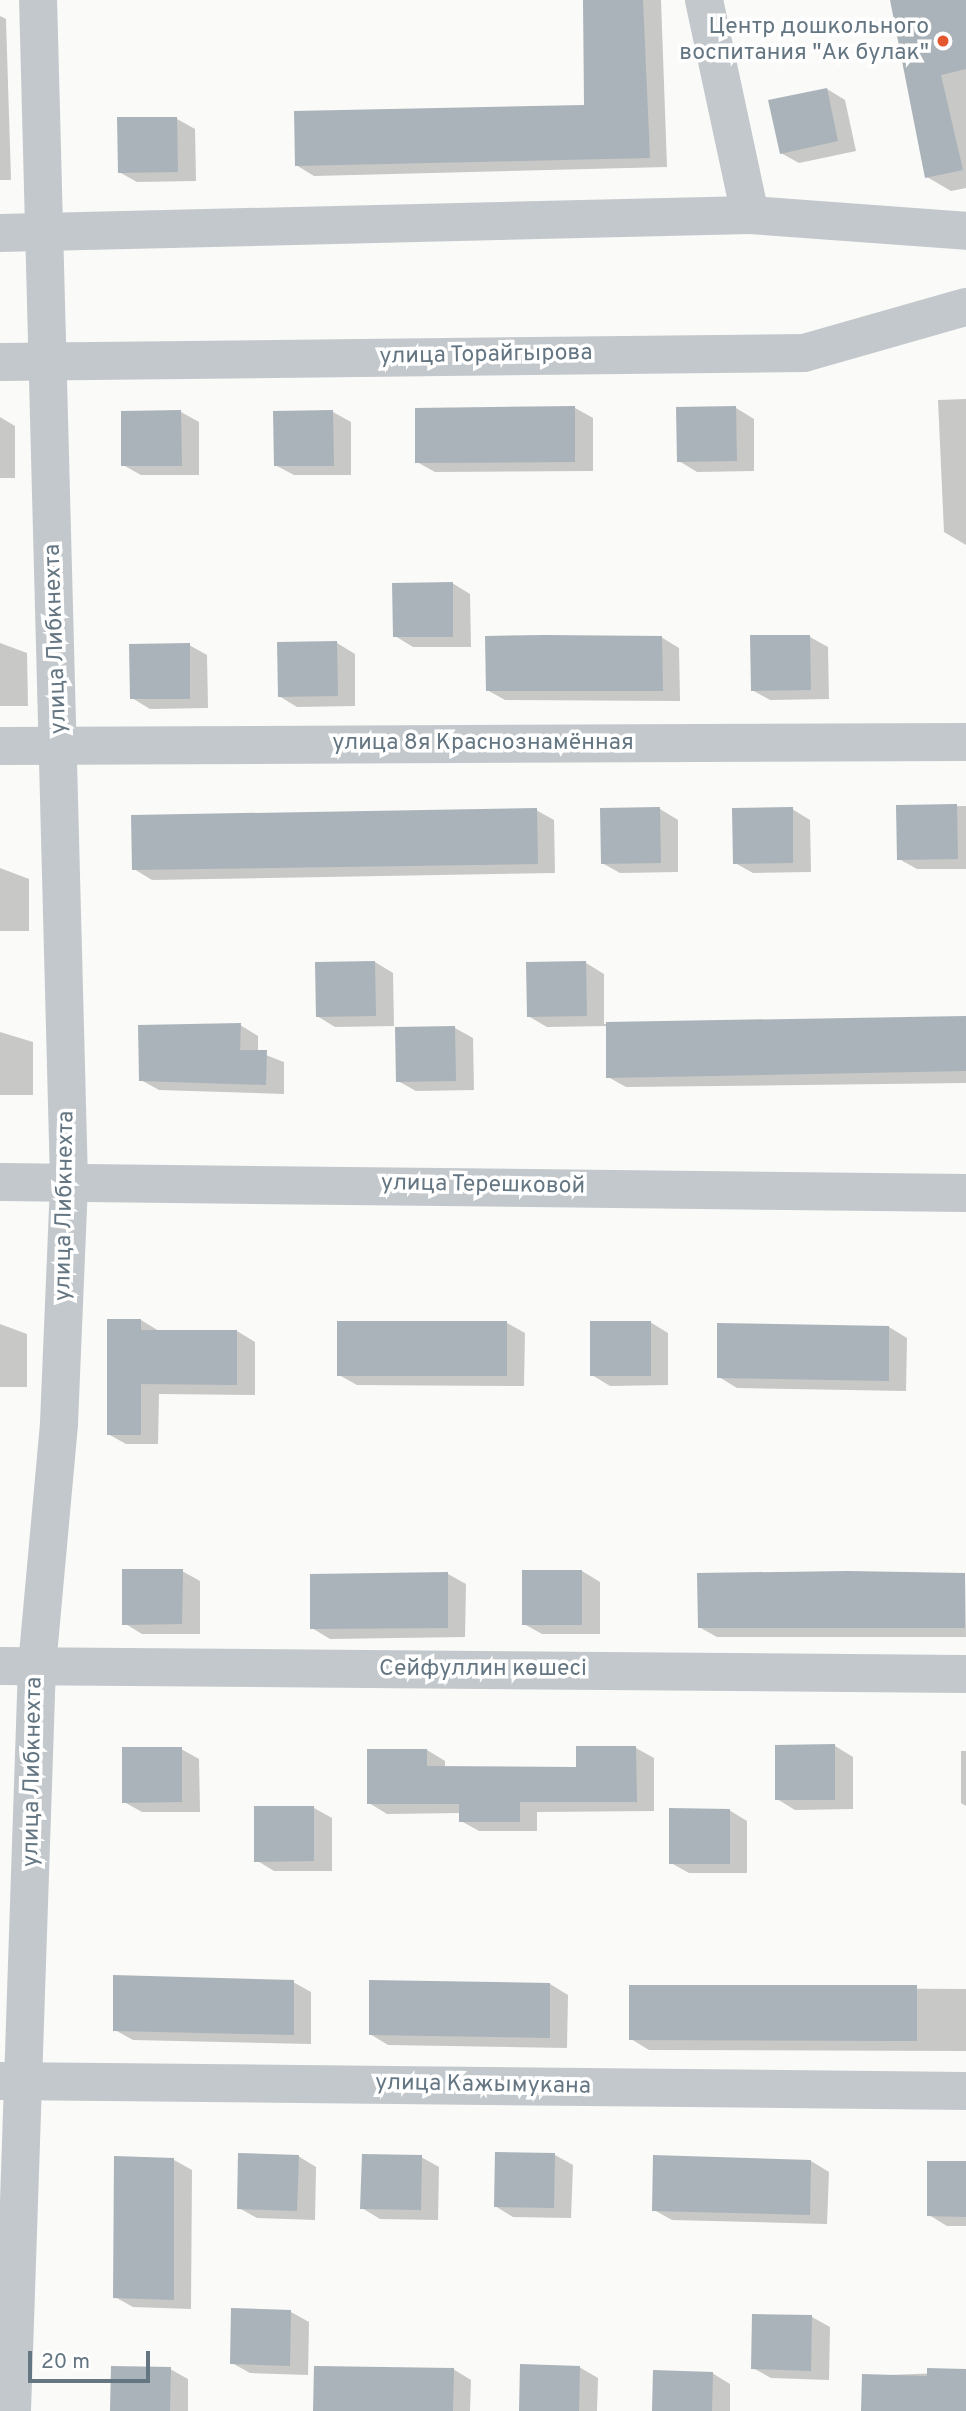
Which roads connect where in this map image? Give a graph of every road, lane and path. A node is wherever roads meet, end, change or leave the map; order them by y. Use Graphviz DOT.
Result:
graph roads {
  1 [pos="38,0"];
  2 [pos="704,0"];
  3 [pos="750,215"];
  4 [pos="966,231"];
  5 [pos="0,233"];
  6 [pos="46,233"];
  7 [pos="966,307"];
  8 [pos="50,361"];
  9 [pos="0,362"];
  10 [pos="966,742"];
  11 [pos="60,745"];
  12 [pos="0,746"];
  13 [pos="69,1181"];
  14 [pos="0,1182"];
  15 [pos="966,1193"];
  16 [pos="18,1666"];
  17 [pos="966,1674"];
  18 [pos="13,2081"];
  19 [pos="966,2091"];
  20 [pos="12,2411"];
  1 -- 6 [label="street, улица Либкнехта"];
  2 -- 3 [label="street"];
  3 -- 4 [label="street"];
  3 -- 6 [label="street"];
  5 -- 6 [label="street"];
  6 -- 8 [label="street, улица Либкнехта"];
  7 -- 8 [label="street, улица Торайгырова"];
  8 -- 9 [label="street, улица Торайгырова"];
  8 -- 11 [label="street, улица Либкнехта"];
  10 -- 11 [label="street, улица 8я Краснознамённая"];
  11 -- 12 [label="street, улица 8я Краснознамённая"];
  11 -- 13 [label="street, улица Либкнехта"];
  13 -- 14 [label="street, улица Терешковой"];
  13 -- 15 [label="street, улица Терешковой"];
  13 -- 16 [label="street, улица Либкнехта"];
  16 -- 17 [label="street, Сейфуллин көшесі"];
  16 -- 18 [label="street, улица Либкнехта"];
  18 -- 19 [label="street, улица Кажымукана"];
  18 -- 20 [label="street, улица Либкнехта"];
}
